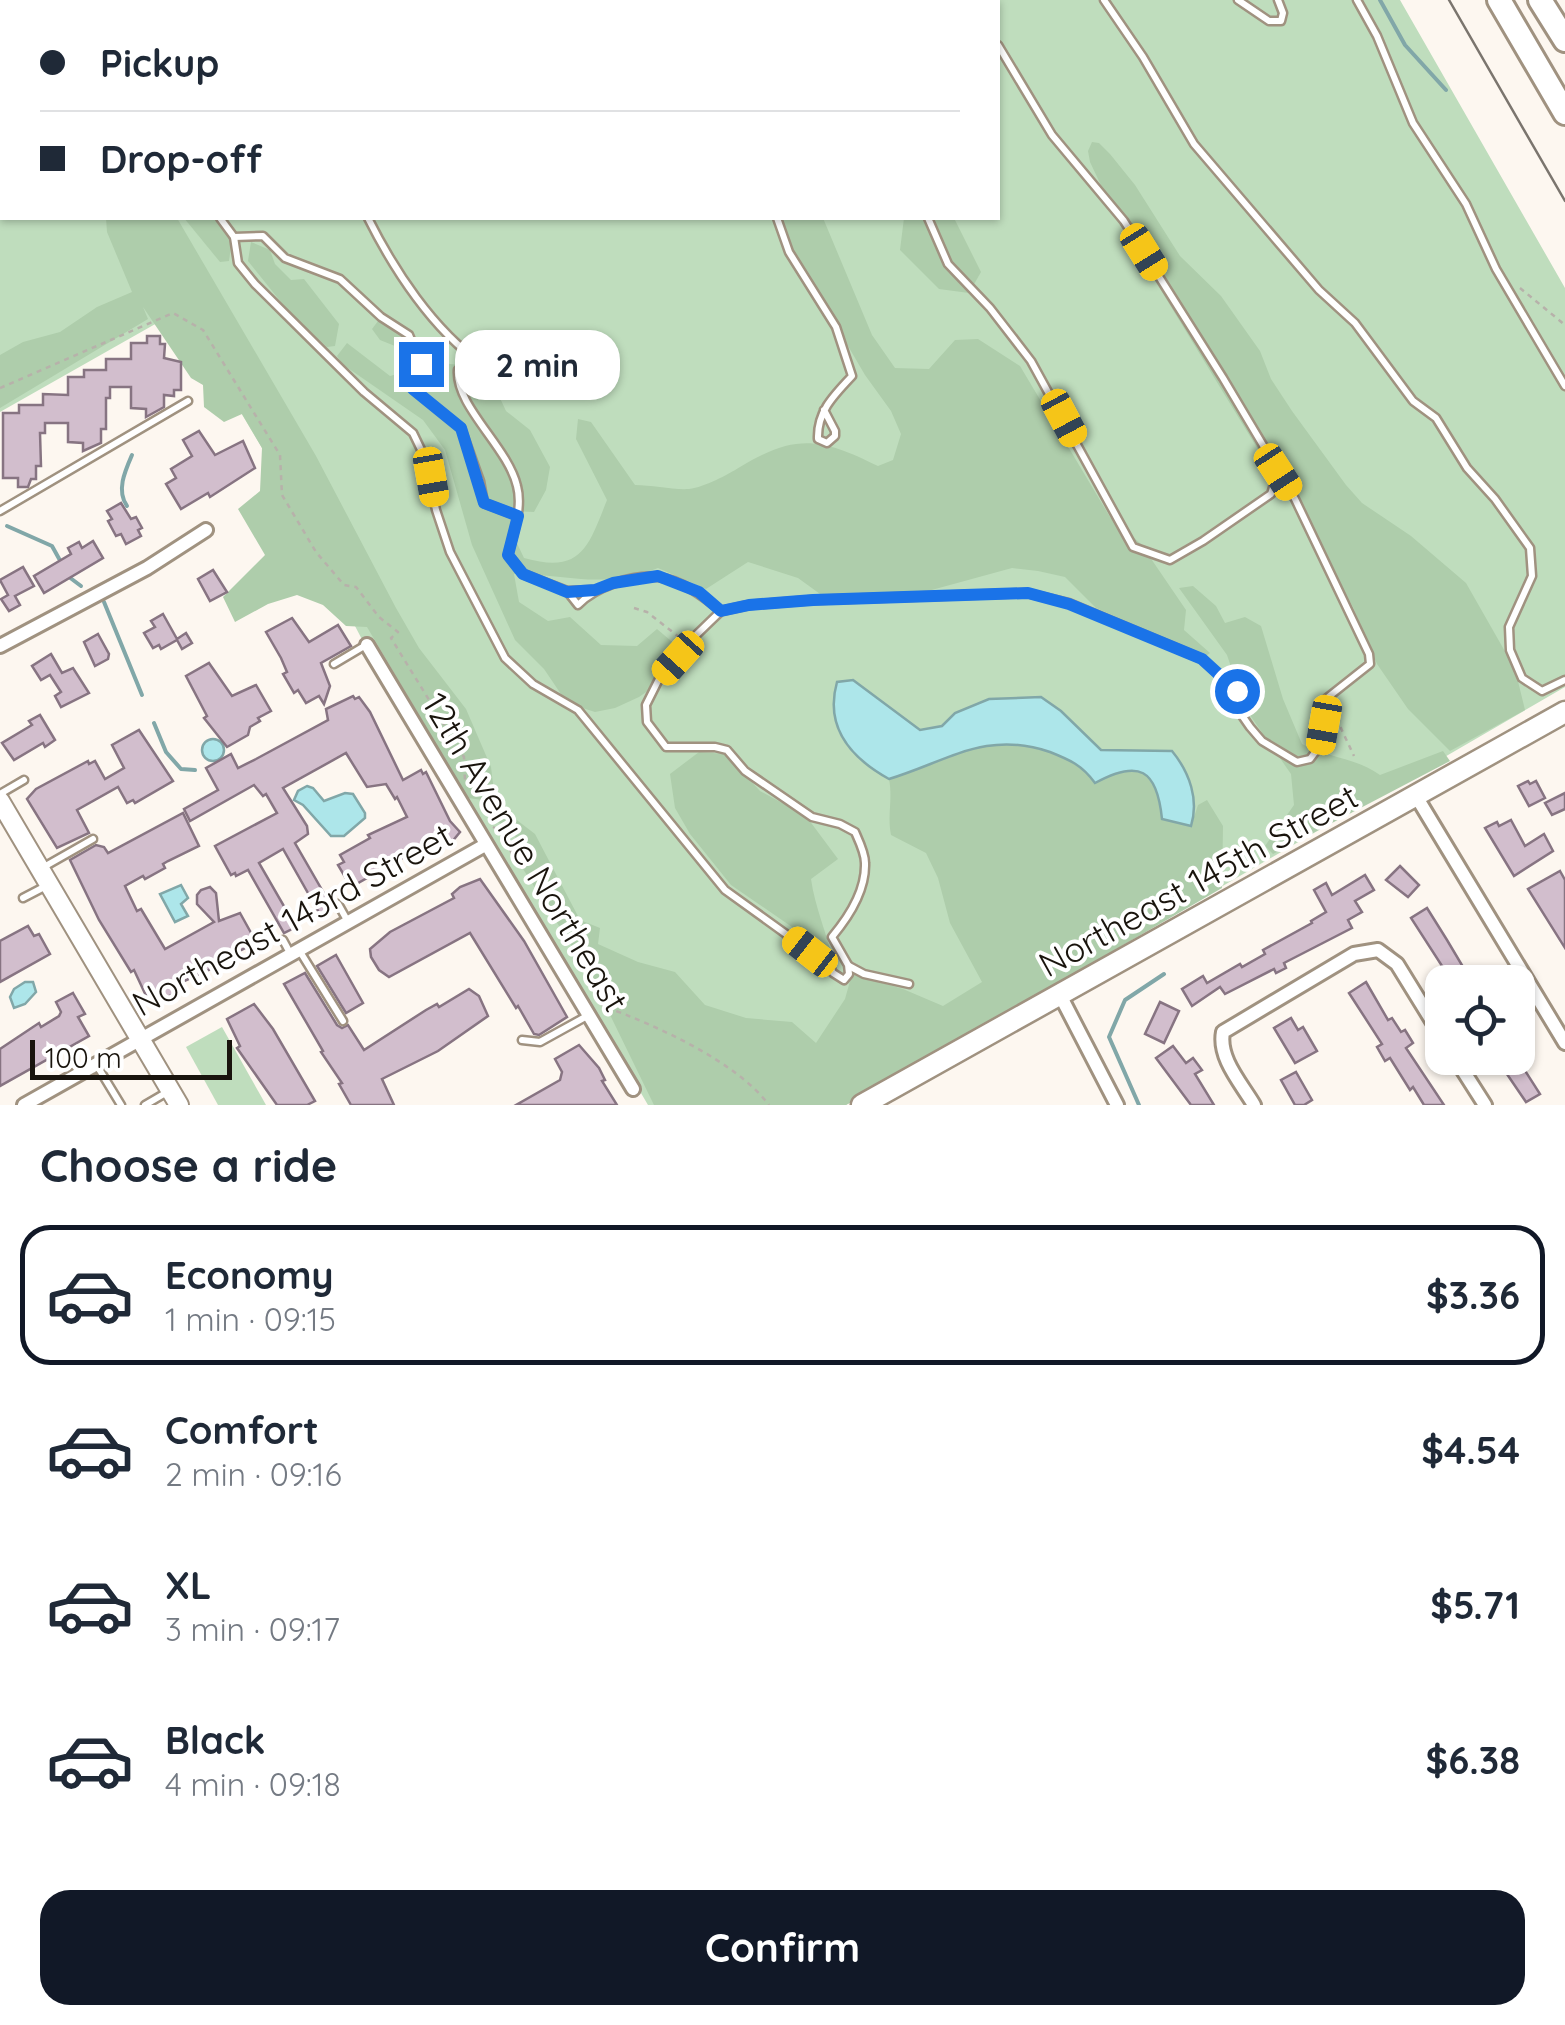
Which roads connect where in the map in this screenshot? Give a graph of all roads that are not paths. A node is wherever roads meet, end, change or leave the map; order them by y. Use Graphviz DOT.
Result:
graph roads {
  1 [pos="1104,0"];
  2 [pos="1238,0"];
  3 [pos="1278,0"];
  4 [pos="1357,0"];
  5 [pos="1499,0"];
  6 [pos="1540,0"];
  7 [pos="1565,40"];
  8 [pos="1000,47"];
  9 [pos="1565,110"];
  10 [pos="221,220"];
  11 [pos="369,220"];
  12 [pos="777,220"];
  13 [pos="929,220"];
  14 [pos="234,237"];
  15 [pos="1565,386"];
  16 [pos="188,401"];
  17 [pos="824,410"];
  18 [pos="1278,472"];
  19 [pos="0,511"];
  20 [pos="518,516"];
  21 [pos="206,530"];
  22 [pos="595,590"];
  23 [pos="567,592"];
  24 [pos="721,611"];
  25 [pos="368,645"];
  26 [pos="0,646"];
  27 [pos="334,664"];
  28 [pos="1565,680"];
  29 [pos="1565,712"];
  30 [pos="24,780"];
  31 [pos="1416,796"];
  32 [pos="0,797"];
  33 [pos="93,838"];
  34 [pos="485,845"];
  35 [pos="45,876"];
  36 [pos="24,898"];
  37 [pos="338,904"];
  38 [pos="348,921"];
  39 [pos="290,947"];
  40 [pos="848,965"];
  41 [pos="909,984"];
  42 [pos="1060,994"];
  43 [pos="1425,1009"];
  44 [pos="588,1016"];
  45 [pos="343,1021"];
  46 [pos="140,1039"];
  47 [pos="522,1040"];
  48 [pos="1565,1043"];
  49 [pos="96,1064"];
  50 [pos="1465,1075"];
  51 [pos="634,1090"];
  52 [pos="175,1098"];
  53 [pos="24,1105"];
  54 [pos="122,1105"];
  55 [pos="145,1105"];
  56 [pos="862,1105"];
  57 [pos="1117,1105"];
  58 [pos="1254,1105"];
  59 [pos="1484,1105"];
  1 -- 28 [label="lane"];
  2 -- 3 [label="lane"];
  4 -- 15 [label="lane"];
  5 -- 9 [label="highway"];
  6 -- 7 [label="highway"];
  8 -- 18 [label="lane"];
  10 -- 14 [label="lane"];
  11 -- 20 [label="lane"];
  12 -- 17 [label="lane"];
  13 -- 18 [label="lane"];
  14 -- 20 [label="lane"];
  14 -- 40 [label="lane"];
  16 -- 19 [label="lane"];
  17 -- 17 [label="lane"];
  18 -- 24 [label="lane"];
  20 -- 23 [label="lane"];
  21 -- 26 [label="street"];
  22 -- 23 [label="lane"];
  22 -- 23 [label="lane"];
  22 -- 24 [label="lane"];
  24 -- 40 [label="lane"];
  25 -- 27 [label="lane"];
  25 -- 34 [label="street, 12th Avenue Northeast"];
  29 -- 31 [label="main road, Northeast 145th Street"];
  30 -- 32 [label="lane"];
  31 -- 42 [label="main road, Northeast 145th Street"];
  31 -- 48 [label="street"];
  32 -- 35 [label="main road"];
  33 -- 35 [label="lane"];
  34 -- 38 [label="street, Northeast 143rd Street"];
  34 -- 44 [label="street, 12th Avenue Northeast"];
  35 -- 36 [label="lane"];
  35 -- 46 [label="main road"];
  37 -- 38 [label="lane"];
  38 -- 39 [label="street, Northeast 143rd Street"];
  39 -- 45 [label="lane"];
  39 -- 46 [label="street, Northeast 143rd Street"];
  40 -- 41 [label="lane"];
  42 -- 56 [label="main road, Northeast 145th Street"];
  42 -- 57 [label="street"];
  43 -- 58 [label="street"];
  44 -- 47 [label="lane"];
  44 -- 51 [label="street, 12th Avenue Northeast"];
  46 -- 49 [label="street, Northeast 143rd Street"];
  46 -- 52 [label="main road"];
  49 -- 53 [label="street, Northeast 143rd Street"];
  49 -- 54 [label="lane"];
  50 -- 59 [label="street"];
  52 -- 55 [label="lane"];
}
